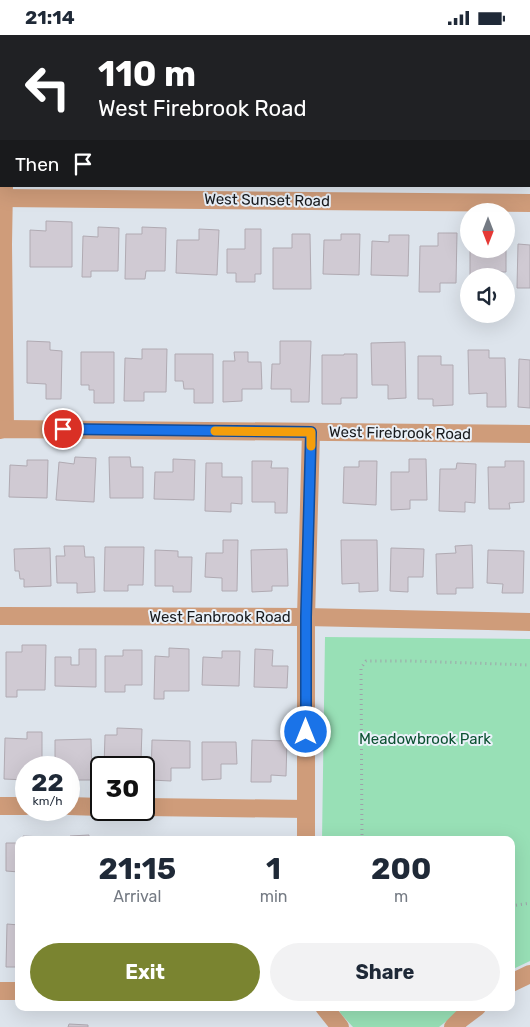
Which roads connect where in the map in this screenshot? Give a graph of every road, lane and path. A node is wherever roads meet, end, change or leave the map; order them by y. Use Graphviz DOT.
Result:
graph roads {
  1 [pos="4,192"];
  2 [pos="530,203"];
  3 [pos="3,429"];
  4 [pos="311,432"];
  5 [pos="530,434"];
  6 [pos="0,616"];
  7 [pos="306,617"];
  8 [pos="530,622"];
  9 [pos="530,665"];
  10 [pos="0,806"];
  11 [pos="15,806"];
  12 [pos="155,807"];
  13 [pos="306,809"];
  14 [pos="306,836"];
  15 [pos="362,836"];
  16 [pos="530,903"];
  17 [pos="515,905"];
  18 [pos="530,975"];
  19 [pos="515,981"];
  20 [pos="0,991"];
  21 [pos="15,991"];
  22 [pos="327,1011"];
  23 [pos="472,1011"];
  24 [pos="340,1027"];
  25 [pos="453,1027"];
  1 -- 2 [label="street, West Sunset Road"];
  1 -- 3 [label="street"];
  3 -- 4 [label="street, West Firebrook Road"];
  4 -- 5 [label="street, West Firebrook Road"];
  4 -- 7 [label="street"];
  6 -- 7 [label="street, West Fanbrook Road"];
  7 -- 8 [label="street, West Fanbrook Road"];
  7 -- 13 [label="street"];
  9 -- 15 [label="path"];
  10 -- 11 [label="street"];
  12 -- 13 [label="street"];
  13 -- 14 [label="street"];
  16 -- 17 [label="path"];
  18 -- 19 [label="street"];
  20 -- 21 [label="street"];
  22 -- 24 [label="street"];
  23 -- 25 [label="street"];
}
